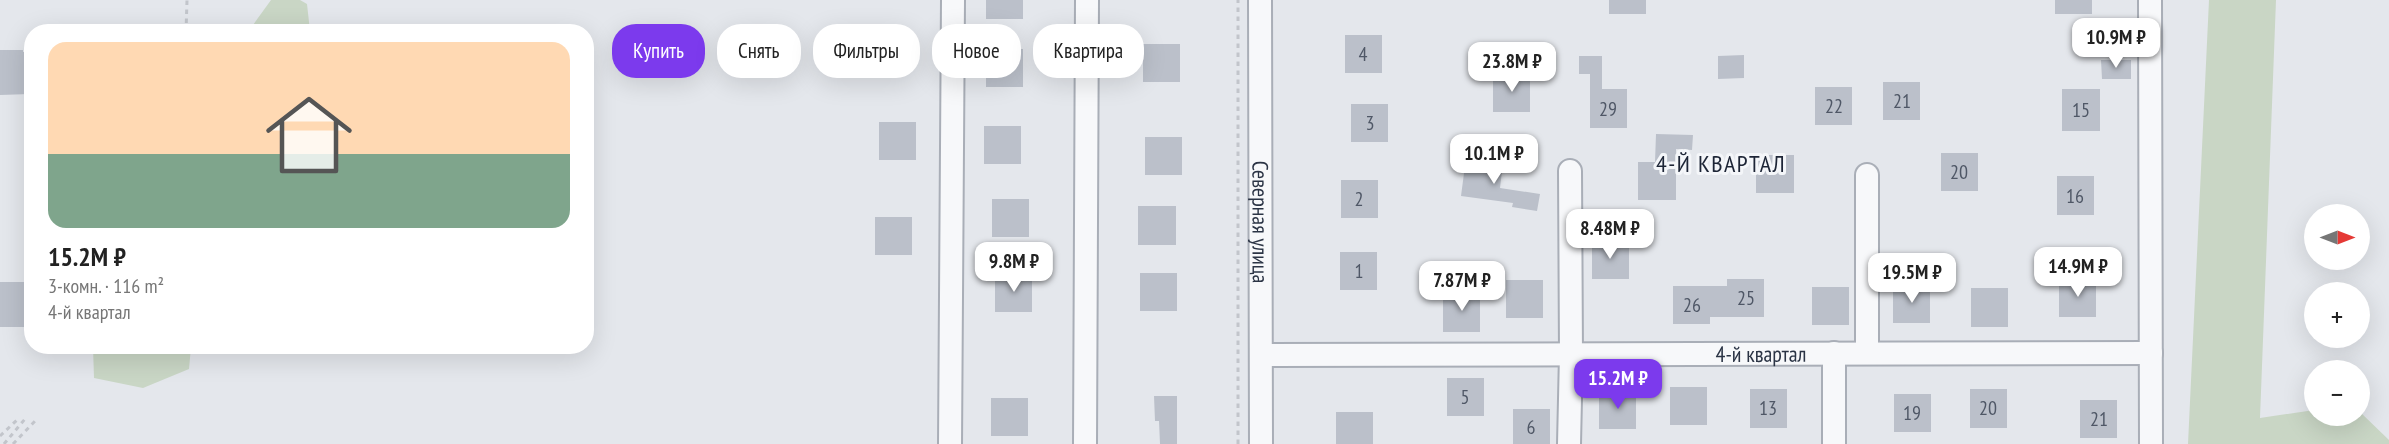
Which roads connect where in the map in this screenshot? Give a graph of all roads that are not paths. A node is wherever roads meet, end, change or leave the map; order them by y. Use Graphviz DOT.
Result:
graph roads {
  1 [pos="953,0"];
  2 [pos="1087,0"];
  3 [pos="1260,0"];
  4 [pos="2150,0"];
  5 [pos="1570,171"];
  6 [pos="1867,175"];
  7 [pos="2151,352"];
  8 [pos="1834,353"];
  9 [pos="1867,353"];
  10 [pos="1571,354"];
  11 [pos="1261,355"];
  12 [pos="950,444"];
  13 [pos="1085,444"];
  14 [pos="1261,444"];
  15 [pos="1569,444"];
  16 [pos="1834,444"];
  17 [pos="2151,444"];
  1 -- 12 [label="street"];
  2 -- 13 [label="street"];
  3 -- 11 [label="street, Северная улица"];
  4 -- 7 [label="street"];
  5 -- 10 [label="street"];
  6 -- 9 [label="street"];
  7 -- 9 [label="street, 4-й квартал"];
  7 -- 17 [label="street"];
  8 -- 9 [label="street, 4-й квартал"];
  8 -- 10 [label="street, 4-й квартал"];
  8 -- 16 [label="street"];
  10 -- 11 [label="street, 4-й квартал"];
  10 -- 15 [label="street"];
  11 -- 14 [label="street, Северная улица"];
}
